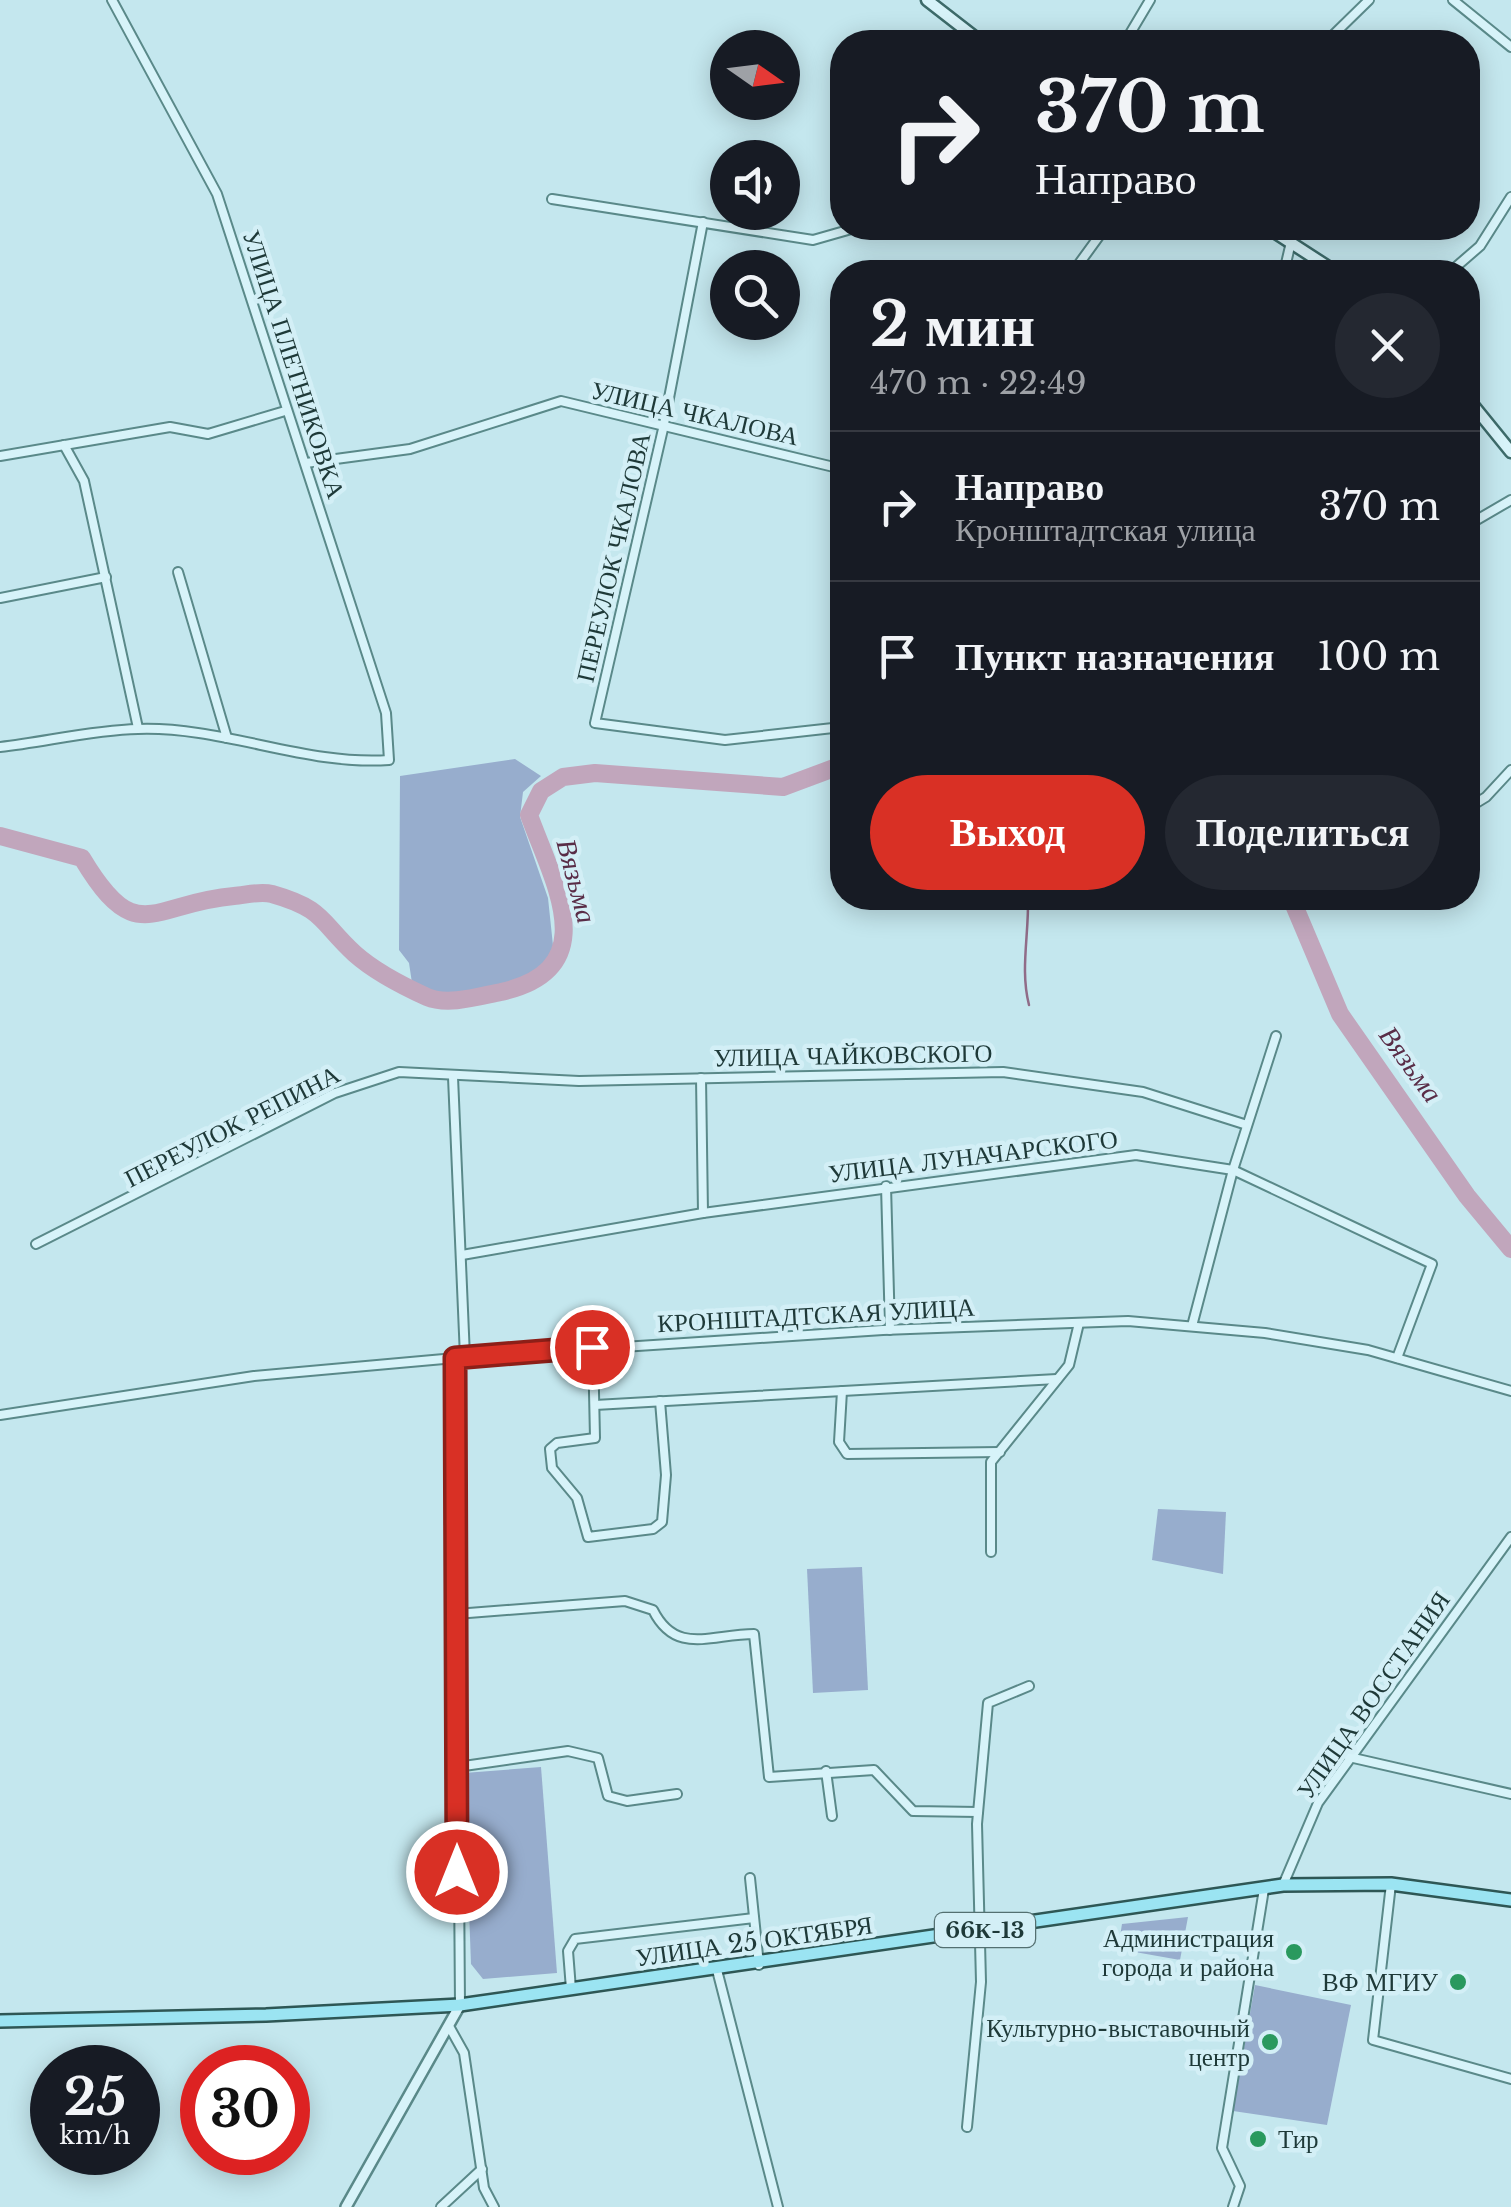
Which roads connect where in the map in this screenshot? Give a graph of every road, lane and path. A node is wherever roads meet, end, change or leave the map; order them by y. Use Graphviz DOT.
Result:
graph roads {
  1 [pos="112,0"];
  2 [pos="926,0"];
  3 [pos="1150,0"];
  4 [pos="1369,0"];
  5 [pos="1454,0"];
  6 [pos="965,30"];
  7 [pos="1132,30"];
  8 [pos="1338,30"];
  9 [pos="1511,47"];
  10 [pos="1511,197"];
  11 [pos="552,199"];
  12 [pos="703,222"];
  13 [pos="830,235"];
  14 [pos="1288,240"];
  15 [pos="1291,242"];
  16 [pos="1287,260"];
  17 [pos="1318,260"];
  18 [pos="1464,260"];
  19 [pos="285,411"];
  20 [pos="1480,414"];
  21 [pos="663,429"];
  22 [pos="64,444"];
  23 [pos="1511,452"];
  24 [pos="0,456"];
  25 [pos="306,464"];
  26 [pos="830,466"];
  27 [pos="1511,500"];
  28 [pos="1480,518"];
  29 [pos="178,572"];
  30 [pos="106,577"];
  31 [pos="0,598"];
  32 [pos="138,728"];
  33 [pos="830,728"];
  34 [pos="226,738"];
  35 [pos="0,747"];
  36 [pos="1511,770"];
  37 [pos="1480,801"];
  38 [pos="1276,1036"];
  39 [pos="453,1077"];
  40 [pos="701,1078"];
  41 [pos="1247,1125"];
  42 [pos="1232,1170"];
  43 [pos="886,1186"];
  44 [pos="703,1213"];
  45 [pos="36,1244"];
  46 [pos="462,1255"];
  47 [pos="1079,1323"];
  48 [pos="1192,1326"];
  49 [pos="890,1330"];
  50 [pos="592,1347"];
  51 [pos="460,1358"];
  52 [pos="1398,1358"];
  53 [pos="1057,1380"];
  54 [pos="842,1390"];
  55 [pos="1511,1391"];
  56 [pos="660,1401"];
  57 [pos="595,1405"];
  58 [pos="0,1415"];
  59 [pos="1000,1452"];
  60 [pos="1511,1537"];
  61 [pos="990,1552"];
  62 [pos="456,1614"];
  63 [pos="1029,1686"];
  64 [pos="1349,1757"];
  65 [pos="456,1768"];
  66 [pos="826,1771"];
  67 [pos="677,1794"];
  68 [pos="1511,1794"];
  69 [pos="978,1812"];
  70 [pos="832,1816"];
  71 [pos="750,1878"];
  72 [pos="1391,1884"];
  73 [pos="1283,1886"];
  74 [pos="1264,1889"];
  75 [pos="1511,1900"];
  76 [pos="754,1918"];
  77 [pos="978,1931"];
  78 [pos="758,1964"];
  79 [pos="717,1970"];
  80 [pos="571,1989"];
  81 [pos="460,2005"];
  82 [pos="0,2021"];
  83 [pos="450,2028"];
  84 [pos="1511,2079"];
  85 [pos="967,2127"];
  86 [pos="482,2169"];
  87 [pos="346,2207"];
  88 [pos="442,2207"];
  89 [pos="494,2207"];
  90 [pos="778,2207"];
  91 [pos="1233,2207"];
  1 -- 19 [label="street, УЛИЦА ПЛЕТНИКОВКА"];
  2 -- 6 [label="main road"];
  3 -- 7 [label="street"];
  4 -- 8 [label="street"];
  5 -- 9 [label="street"];
  10 -- 18 [label="street"];
  11 -- 12 [label="street"];
  12 -- 13 [label="street"];
  12 -- 21 [label="street, ПЕРЕУЛОК ЧКАЛОВА"];
  14 -- 15 [label="main road"];
  15 -- 16 [label="street"];
  15 -- 17 [label="main road"];
  19 -- 22 [label="street"];
  19 -- 25 [label="street, УЛИЦА ПЛЕТНИКОВКА"];
  20 -- 23 [label="main road"];
  21 -- 25 [label="street, УЛИЦА ЧКАЛОВА"];
  21 -- 26 [label="street, УЛИЦА ЧКАЛОВА"];
  21 -- 33 [label="street, ПЕРЕУЛОК ЧКАЛОВА"];
  22 -- 24 [label="street"];
  22 -- 30 [label="street"];
  25 -- 34 [label="street, УЛИЦА ПЛЕТНИКОВКА"];
  27 -- 28 [label="street"];
  29 -- 34 [label="street"];
  30 -- 31 [label="street"];
  30 -- 32 [label="street"];
  32 -- 34 [label="street"];
  32 -- 35 [label="street"];
  36 -- 37 [label="street"];
  38 -- 41 [label="street"];
  39 -- 40 [label="street, УЛИЦА ЧАЙКОВСКОГО"];
  39 -- 45 [label="street, ПЕРЕУЛОК РЕПИНА"];
  39 -- 46 [label="street"];
  40 -- 41 [label="street, УЛИЦА ЧАЙКОВСКОГО"];
  40 -- 44 [label="street"];
  41 -- 42 [label="street"];
  42 -- 43 [label="street, УЛИЦА ЛУНАЧАРСКОГО"];
  42 -- 48 [label="street"];
  42 -- 52 [label="street, УЛИЦА ЛУНАЧАРСКОГО"];
  43 -- 44 [label="street, УЛИЦА ЛУНАЧАРСКОГО"];
  43 -- 49 [label="street"];
  44 -- 46 [label="street, УЛИЦА ЛУНАЧАРСКОГО"];
  46 -- 51 [label="street"];
  47 -- 48 [label="street, КРОНШТАДТСКАЯ УЛИЦА"];
  47 -- 49 [label="street, КРОНШТАДТСКАЯ УЛИЦА"];
  47 -- 53 [label="street"];
  48 -- 52 [label="street, КРОНШТАДТСКАЯ УЛИЦА"];
  49 -- 50 [label="street, КРОНШТАДТСКАЯ УЛИЦА"];
  50 -- 51 [label="street, КРОНШТАДТСКАЯ УЛИЦА"];
  50 -- 57 [label="street"];
  51 -- 58 [label="street, КРОНШТАДТСКАЯ УЛИЦА"];
  51 -- 62 [label="street"];
  52 -- 55 [label="street, КРОНШТАДТСКАЯ УЛИЦА"];
  53 -- 54 [label="street"];
  53 -- 59 [label="street"];
  54 -- 56 [label="street"];
  54 -- 59 [label="street"];
  56 -- 57 [label="street"];
  56 -- 57 [label="street"];
  59 -- 61 [label="street"];
  60 -- 64 [label="street, УЛИЦА ВОССТАНИЯ"];
  62 -- 65 [label="street"];
  62 -- 66 [label="street"];
  63 -- 69 [label="street"];
  64 -- 68 [label="street"];
  64 -- 73 [label="street, УЛИЦА ВОССТАНИЯ"];
  65 -- 67 [label="street"];
  65 -- 81 [label="street"];
  66 -- 69 [label="street"];
  66 -- 70 [label="street"];
  69 -- 77 [label="street"];
  71 -- 76 [label="street"];
  72 -- 73 [label="main road, УЛИЦА 25 ОКТЯБРЯ / 66К-13"];
  72 -- 75 [label="main road, УЛИЦА 25 ОКТЯБРЯ / 66К-13"];
  72 -- 84 [label="street"];
  73 -- 74 [label="main road, УЛИЦА 25 ОКТЯБРЯ / 66К-13"];
  74 -- 77 [label="main road, УЛИЦА 25 ОКТЯБРЯ / 66К-13"];
  74 -- 91 [label="street"];
  76 -- 78 [label="street"];
  76 -- 80 [label="street"];
  77 -- 78 [label="main road, УЛИЦА 25 ОКТЯБРЯ / 66К-13"];
  77 -- 85 [label="street"];
  78 -- 79 [label="main road, УЛИЦА 25 ОКТЯБРЯ / 66К-13"];
  79 -- 80 [label="main road, УЛИЦА 25 ОКТЯБРЯ / 66К-13"];
  79 -- 90 [label="street"];
  80 -- 81 [label="main road, УЛИЦА 25 ОКТЯБРЯ / 66К-13"];
  81 -- 82 [label="main road, УЛИЦА 25 ОКТЯБРЯ / 66К-13"];
  81 -- 83 [label="street"];
  83 -- 86 [label="street"];
  83 -- 87 [label="street"];
  86 -- 88 [label="street"];
  86 -- 89 [label="street"];
}
